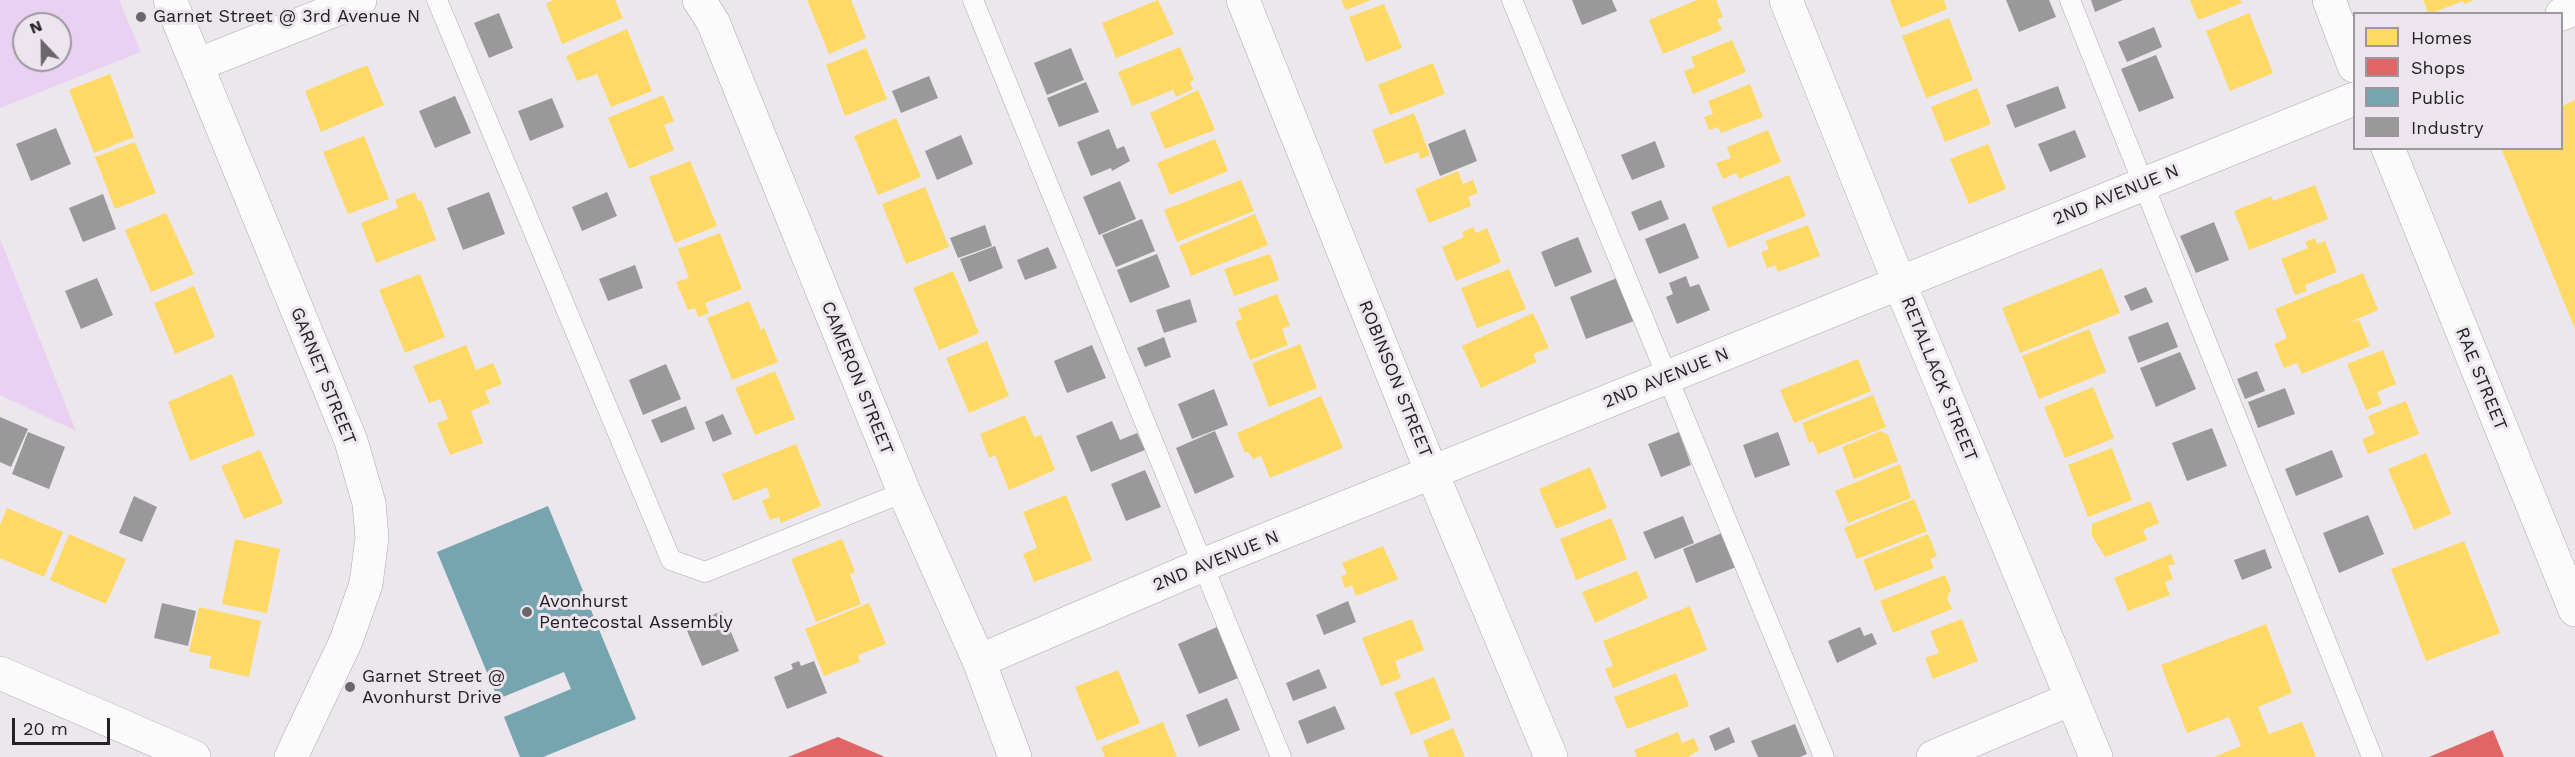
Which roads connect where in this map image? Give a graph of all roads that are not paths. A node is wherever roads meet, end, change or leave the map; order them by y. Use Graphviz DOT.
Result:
graph roads {
  1 [pos="170,0"];
  2 [pos="360,0"];
  3 [pos="437,0"];
  4 [pos="699,0"];
  5 [pos="973,0"];
  6 [pos="1243,0"];
  7 [pos="1512,0"];
  8 [pos="1786,0"];
  9 [pos="2070,0"];
  10 [pos="2329,0"];
  11 [pos="2353,61"];
  12 [pos="197,65"];
  13 [pos="2353,100"];
  14 [pos="2389,150"];
  15 [pos="2145,183"];
  16 [pos="1899,282"];
  17 [pos="1668,378"];
  18 [pos="1432,473"];
  19 [pos="904,492"];
  20 [pos="1203,566"];
  21 [pos="2575,610"];
  22 [pos="979,661"];
  23 [pos="0,673"];
  24 [pos="2071,699"];
  25 [pos="195,757"];
  26 [pos="291,757"];
  27 [pos="1015,757"];
  28 [pos="1281,757"];
  29 [pos="1551,757"];
  30 [pos="1824,757"];
  31 [pos="1933,757"];
  32 [pos="2096,757"];
  33 [pos="2372,757"];
  1 -- 12 [label="street, GARNET STREET"];
  2 -- 12 [label="street"];
  3 -- 19 [label="lane"];
  4 -- 19 [label="street, CAMERON STREET"];
  5 -- 20 [label="lane"];
  6 -- 18 [label="street, ROBINSON STREET"];
  7 -- 17 [label="lane"];
  8 -- 16 [label="street, RETALLACK STREET"];
  9 -- 15 [label="lane"];
  10 -- 11 [label="street"];
  12 -- 26 [label="street, GARNET STREET"];
  13 -- 15 [label="street, 2ND AVENUE N"];
  14 -- 21 [label="street, RAE STREET"];
  15 -- 16 [label="street, 2ND AVENUE N"];
  15 -- 33 [label="lane"];
  16 -- 17 [label="street, 2ND AVENUE N"];
  16 -- 24 [label="street, RETALLACK STREET"];
  17 -- 18 [label="street, 2ND AVENUE N"];
  17 -- 30 [label="lane"];
  18 -- 20 [label="street, 2ND AVENUE N"];
  18 -- 29 [label="street, ROBINSON STREET"];
  19 -- 22 [label="street, CAMERON STREET"];
  20 -- 22 [label="street, 2ND AVENUE N"];
  20 -- 28 [label="lane"];
  22 -- 27 [label="street, CAMERON STREET"];
  23 -- 25 [label="street"];
  24 -- 31 [label="street"];
  24 -- 32 [label="street, RETALLACK STREET"];
}
